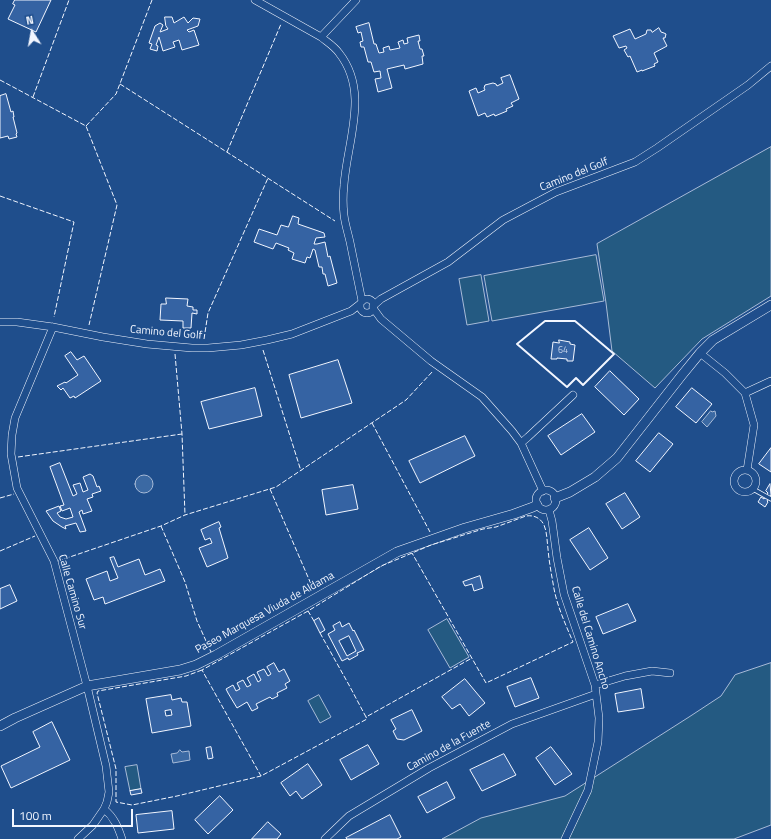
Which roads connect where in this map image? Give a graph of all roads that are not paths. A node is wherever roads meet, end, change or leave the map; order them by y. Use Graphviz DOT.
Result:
graph roads {
  1 [pos="255,0"];
  2 [pos="356,0"];
  3 [pos="321,37"];
  4 [pos="771,66"];
  5 [pos="367,305"];
  6 [pos="771,305"];
  7 [pos="0,322"];
  8 [pos="53,327"];
  9 [pos="700,353"];
  10 [pos="771,381"];
  11 [pos="745,393"];
  12 [pos="574,395"];
  13 [pos="521,443"];
  14 [pos="747,470"];
  15 [pos="753,488"];
  16 [pos="543,491"];
  17 [pos="555,498"];
  18 [pos="771,499"];
  19 [pos="537,505"];
  20 [pos="549,510"];
  21 [pos="670,673"];
  22 [pos="595,684"];
  23 [pos="87,686"];
  24 [pos="596,694"];
  25 [pos="0,726"];
  26 [pos="104,808"];
  27 [pos="78,839"];
  28 [pos="122,839"];
  29 [pos="325,839"];
  30 [pos="565,839"];
  1 -- 3 [label="street"];
  2 -- 3 [label="street"];
  3 -- 5 [label="street"];
  4 -- 5 [label="street, Camino del Golf"];
  5 -- 8 [label="street, Camino del Golf"];
  5 -- 13 [label="street"];
  6 -- 9 [label="street"];
  7 -- 8 [label="street, Camino del Golf"];
  8 -- 23 [label="street, Calle Camino Sur"];
  9 -- 11 [label="street"];
  9 -- 17 [label="street"];
  10 -- 11 [label="street"];
  11 -- 14 [label="street"];
  12 -- 13 [label="street"];
  13 -- 16 [label="street"];
  14 -- 15 [label="street"];
  14 -- 15 [label="street"];
  15 -- 18 [label="lane"];
  16 -- 17 [label="street"];
  16 -- 19 [label="street"];
  17 -- 20 [label="street"];
  19 -- 20 [label="street"];
  19 -- 23 [label="street, Paseo Marquesa Viuda de Aldama"];
  20 -- 22 [label="street, Calle del Camino Ancho"];
  21 -- 22 [label="street"];
  22 -- 24 [label="street, Calle del Camino Ancho"];
  23 -- 25 [label="street, Paseo Marquesa Viuda de Aldama"];
  23 -- 26 [label="street, Calle Camino Sur"];
  24 -- 29 [label="street, Camino de la Fuente"];
  24 -- 30 [label="street, Calle del Camino Ancho"];
  26 -- 27 [label="street, Calle Camino Sur"];
  26 -- 28 [label="street"];
}
